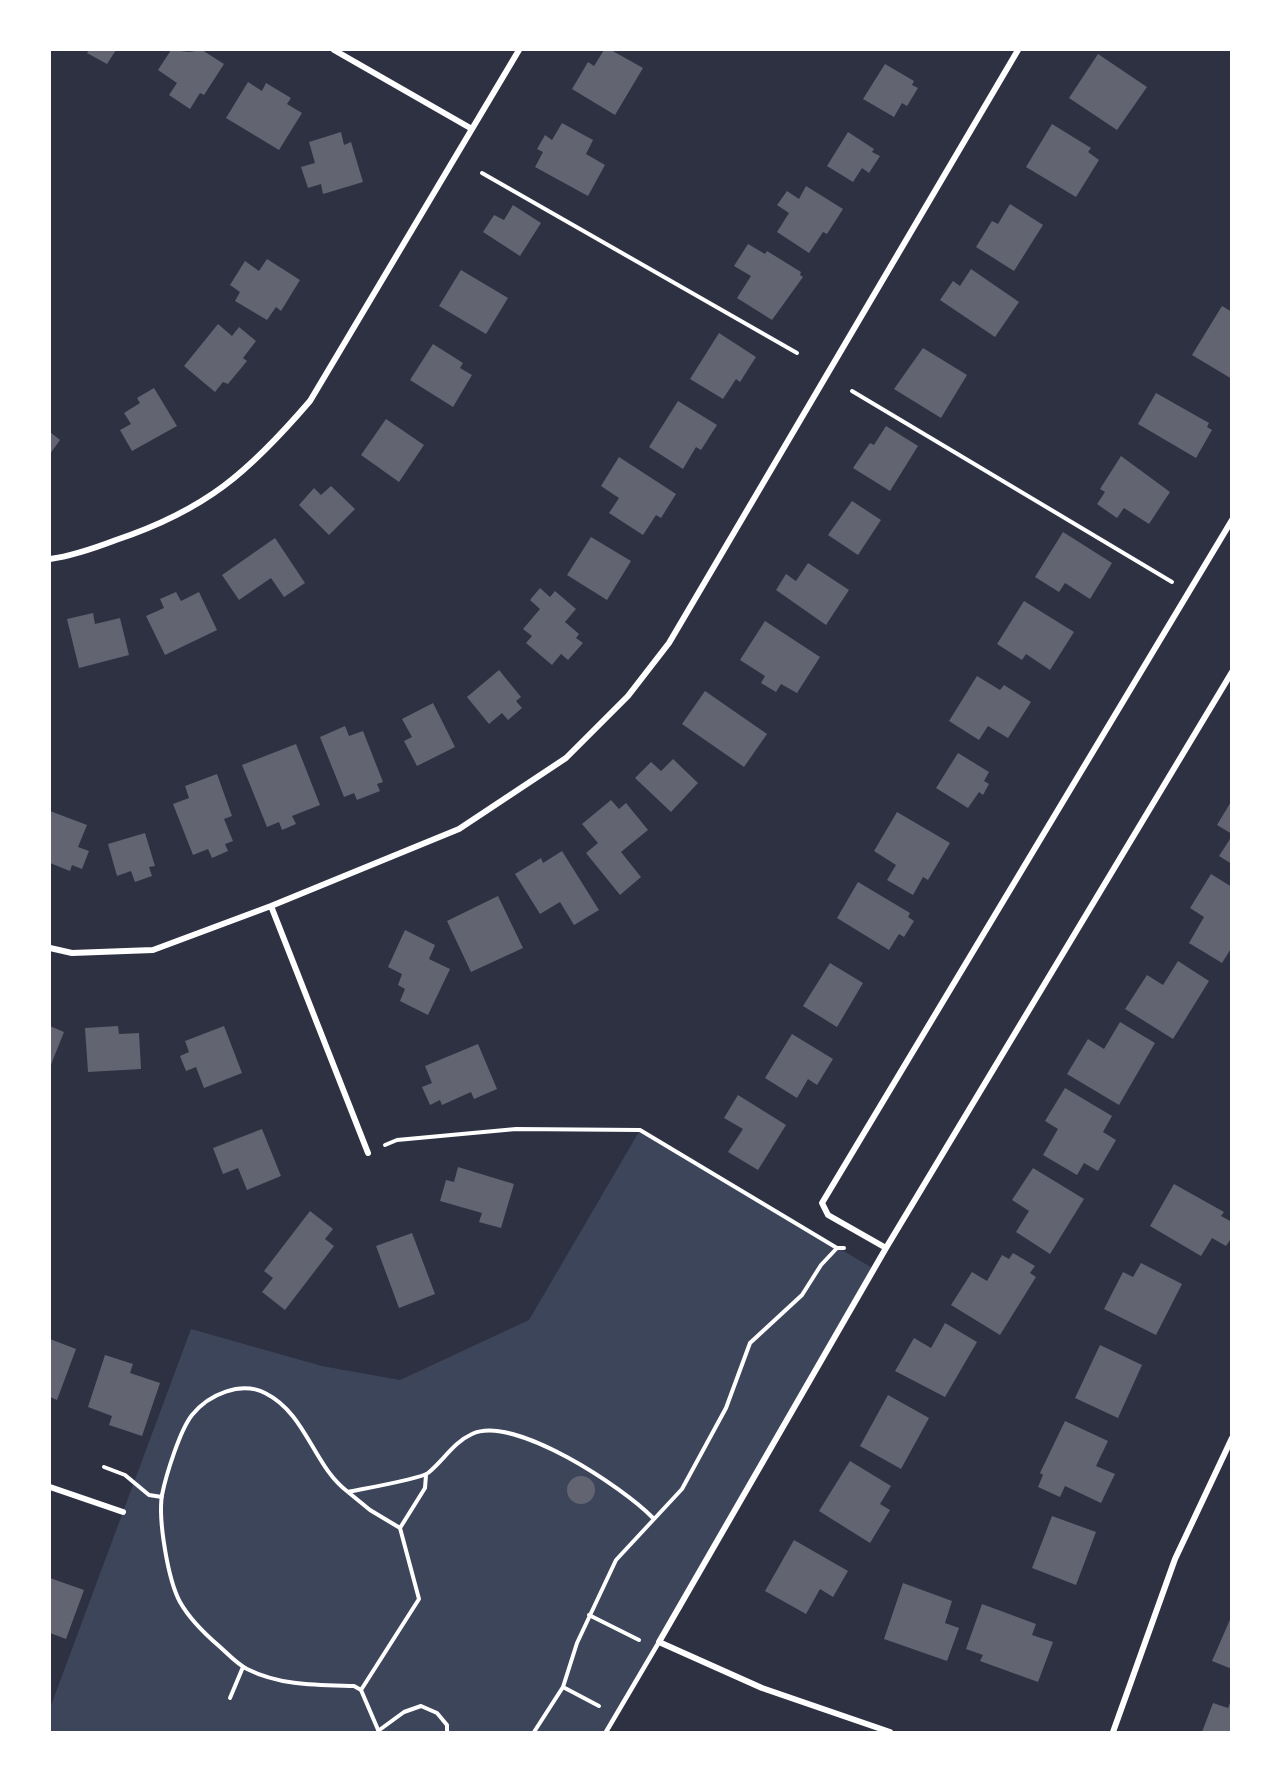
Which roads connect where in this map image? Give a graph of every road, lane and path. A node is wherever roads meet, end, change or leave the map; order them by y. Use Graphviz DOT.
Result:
graph roads {
  1 [pos="334,50"];
  2 [pos="519,50"];
  3 [pos="1018,50"];
  4 [pos="472,129"];
  5 [pos="482,173"];
  6 [pos="797,353"];
  7 [pos="852,391"];
  8 [pos="1232,520"];
  9 [pos="50,558"];
  10 [pos="1187,593"];
  11 [pos="1232,672"];
  12 [pos="271,906"];
  13 [pos="50,948"];
  14 [pos="368,1153"];
  15 [pos="837,1248"];
  16 [pos="847,1248"];
  17 [pos="886,1248"];
  18 [pos="1232,1438"];
  19 [pos="104,1467"];
  20 [pos="426,1475"];
  21 [pos="50,1487"];
  22 [pos="348,1492"];
  23 [pos="162,1497"];
  24 [pos="123,1512"];
  25 [pos="653,1518"];
  26 [pos="400,1528"];
  27 [pos="589,1615"];
  28 [pos="638,1640"];
  29 [pos="659,1642"];
  30 [pos="243,1667"];
  31 [pos="563,1687"];
  32 [pos="362,1690"];
  33 [pos="230,1698"];
  34 [pos="616,1716"];
  35 [pos="378,1732"];
  36 [pos="447,1732"];
  37 [pos="534,1732"];
  38 [pos="606,1732"];
  39 [pos="890,1732"];
  40 [pos="1113,1732"];
  1 -- 4 [label="street"];
  2 -- 4 [label="street"];
  3 -- 12 [label="street"];
  4 -- 9 [label="street"];
  5 -- 6 [label="path"];
  7 -- 10 [label="path"];
  8 -- 10 [label="street"];
  10 -- 17 [label="street"];
  11 -- 17 [label="street"];
  12 -- 13 [label="street"];
  12 -- 14 [label="street"];
  14 -- 15 [label="path"];
  15 -- 16 [label="path"];
  15 -- 25 [label="path"];
  17 -- 29 [label="street"];
  18 -- 40 [label="street"];
  19 -- 23 [label="path"];
  20 -- 22 [label="path"];
  20 -- 25 [label="path"];
  20 -- 26 [label="path"];
  21 -- 24 [label="street"];
  22 -- 23 [label="path"];
  22 -- 26 [label="path"];
  23 -- 30 [label="path"];
  25 -- 27 [label="path"];
  26 -- 32 [label="path"];
  27 -- 28 [label="path"];
  27 -- 31 [label="path"];
  29 -- 34 [label="lane"];
  29 -- 39 [label="street"];
  30 -- 32 [label="path"];
  30 -- 33 [label="path"];
  31 -- 34 [label="path"];
  31 -- 37 [label="path"];
  32 -- 35 [label="path"];
  34 -- 38 [label="lane"];
  35 -- 36 [label="path"];
}
